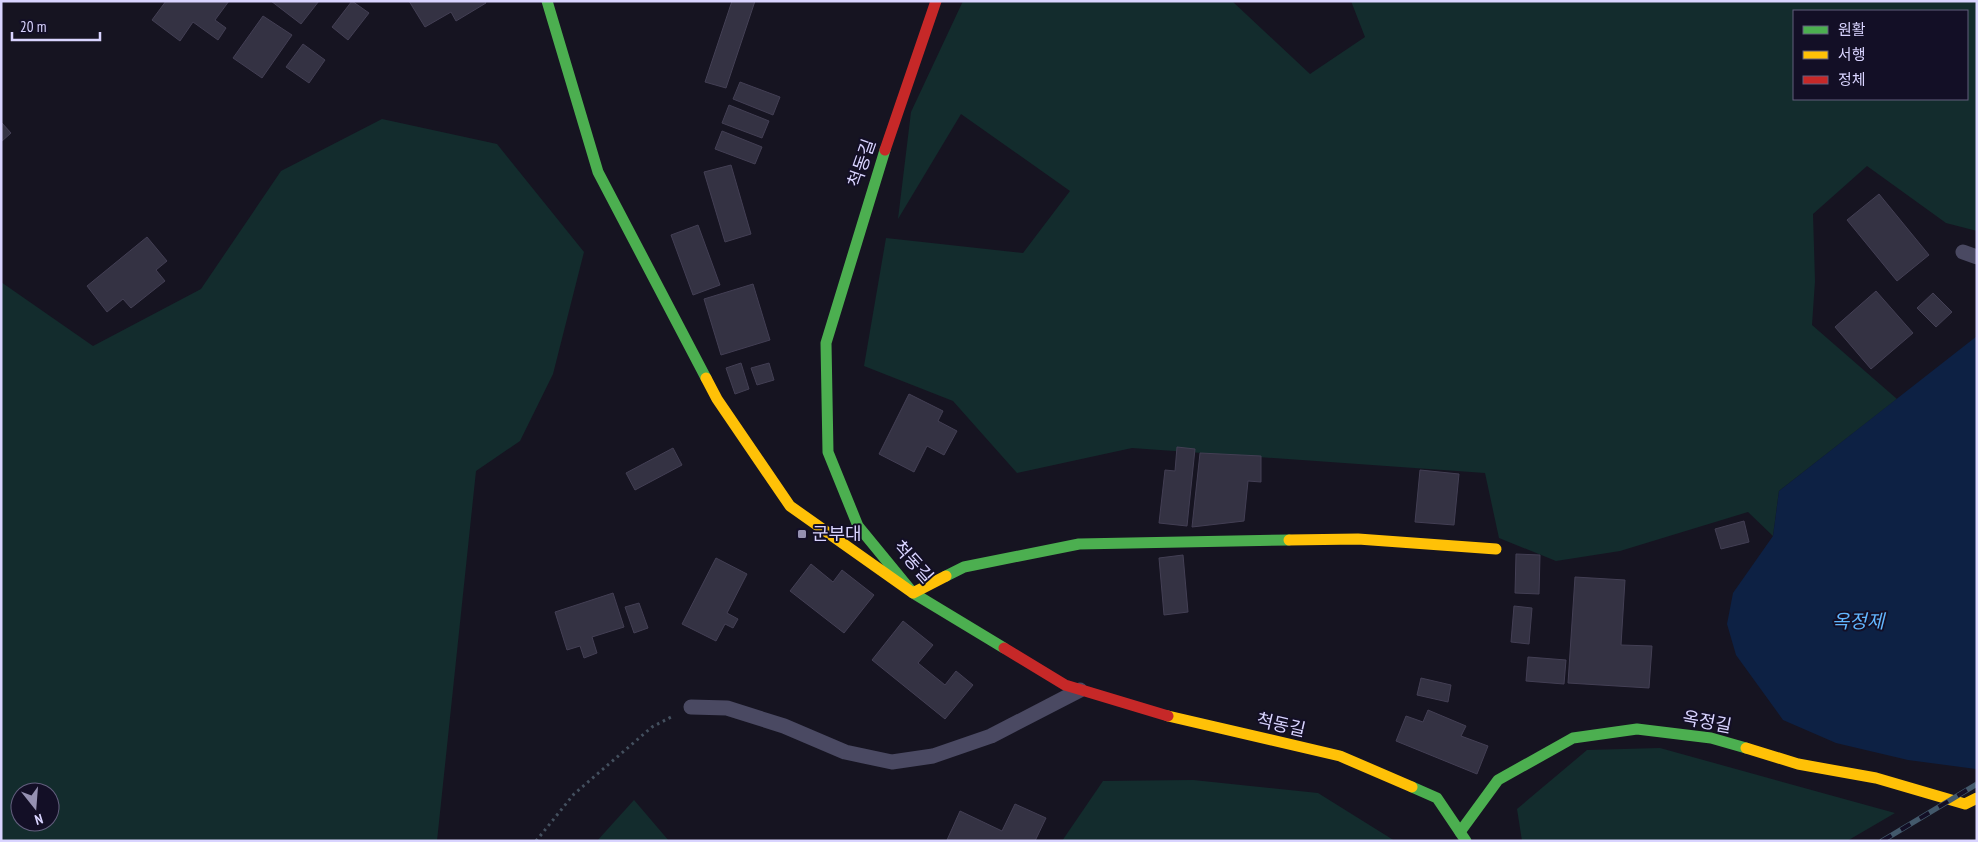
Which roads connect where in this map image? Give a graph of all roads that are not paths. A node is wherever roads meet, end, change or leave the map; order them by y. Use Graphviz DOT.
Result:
graph roads {
  1 [pos="547,1"];
  2 [pos="936,1"];
  3 [pos="1496,549"];
  4 [pos="913,593"];
  5 [pos="1080,690"];
  6 [pos="691,707"];
  7 [pos="1977,798"];
  8 [pos="1463,836"];
  1 -- 4 [label="street"];
  2 -- 4 [label="street, 척동길"];
  3 -- 4 [label="street"];
  4 -- 5 [label="street, 척동길"];
  5 -- 6 [label="lane"];
  5 -- 8 [label="street, 척동길"];
  7 -- 8 [label="street, 옥정길"];
}
